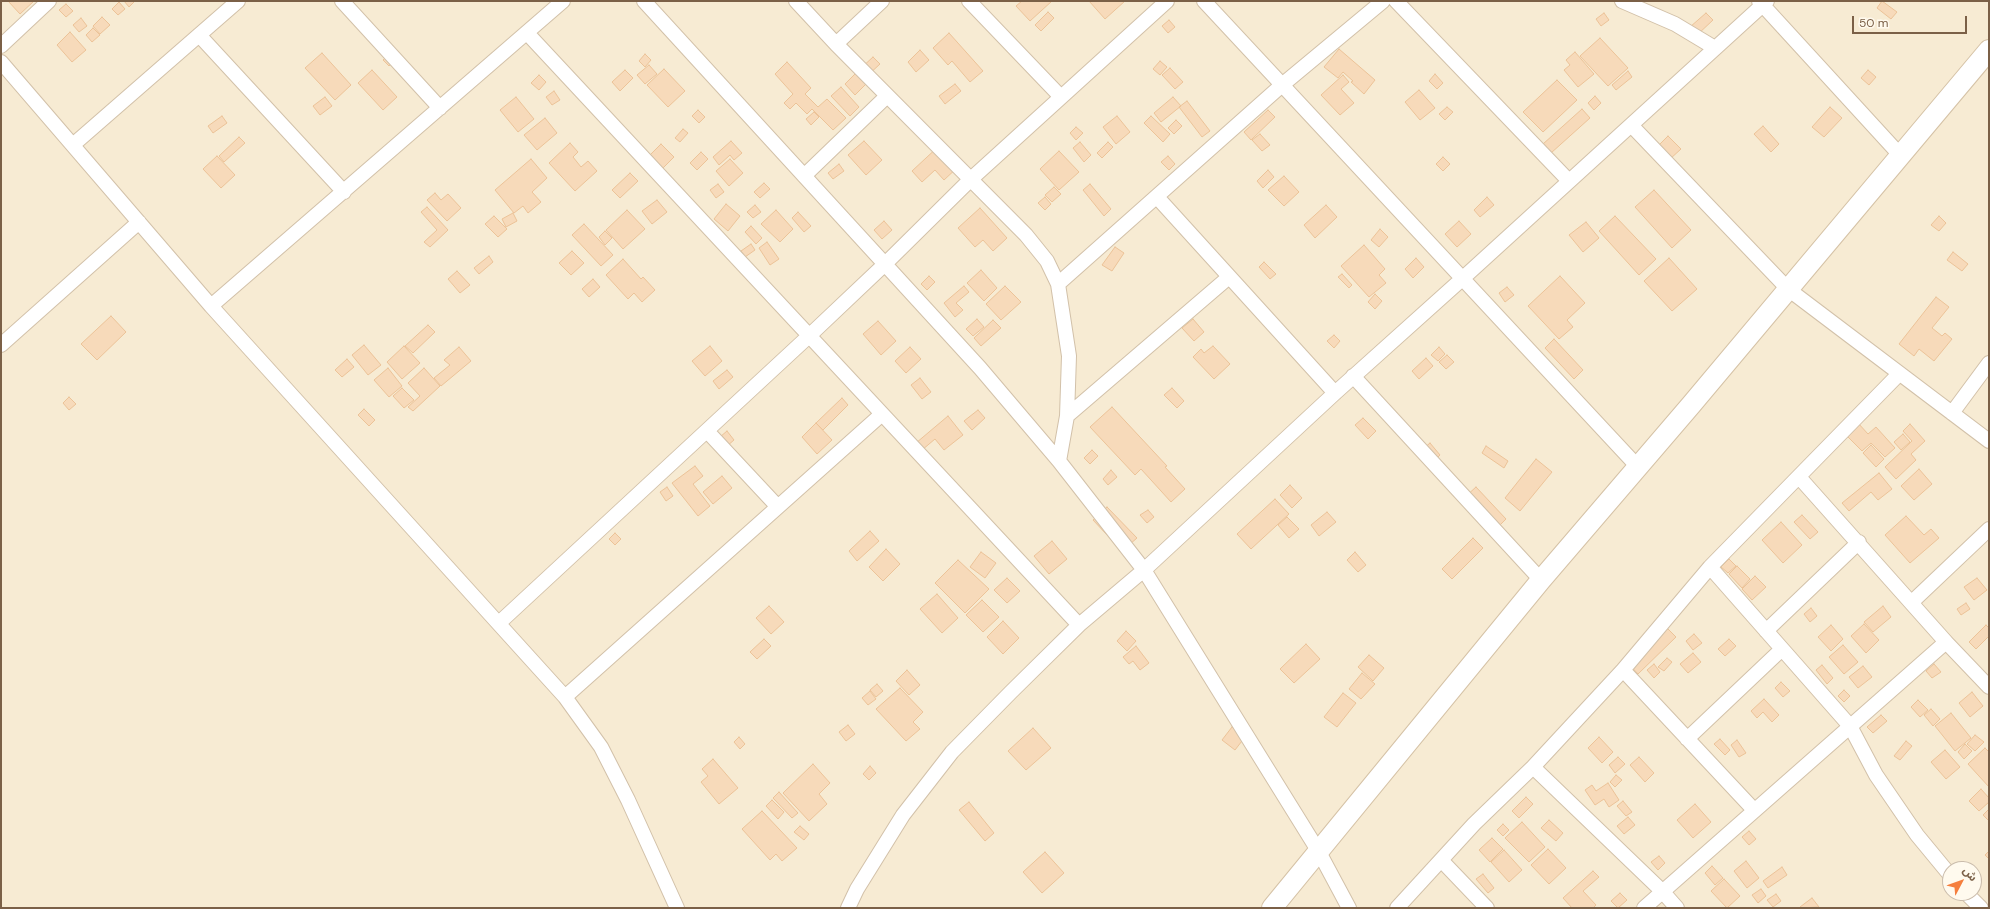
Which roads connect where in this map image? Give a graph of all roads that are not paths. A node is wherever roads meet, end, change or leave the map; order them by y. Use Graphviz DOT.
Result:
graph roads {
  1 [pos="49,1"];
  2 [pos="238,1"];
  3 [pos="342,1"];
  4 [pos="644,1"];
  5 [pos="796,1"];
  6 [pos="882,1"];
  7 [pos="969,1"];
  8 [pos="1167,1"];
  9 [pos="1204,1"];
  10 [pos="1382,1"];
  11 [pos="1396,1"];
  12 [pos="1622,1"];
  13 [pos="1763,2"];
  14 [pos="555,4"];
  15 [pos="527,33"];
  16 [pos="199,35"];
  17 [pos="836,44"];
  18 [pos="1,46"];
  19 [pos="1715,48"];
  20 [pos="1989,50"];
  21 [pos="1,62"];
  22 [pos="1282,85"];
  23 [pos="887,96"];
  24 [pos="1061,97"];
  25 [pos="440,108"];
  26 [pos="1631,124"];
  27 [pos="74,144"];
  28 [pos="1900,155"];
  29 [pos="804,176"];
  30 [pos="971,179"];
  31 [pos="1570,181"];
  32 [pos="344,192"];
  33 [pos="1157,197"];
  34 [pos="139,222"];
  35 [pos="885,264"];
  36 [pos="1229,277"];
  37 [pos="1462,279"];
  38 [pos="1058,284"];
  39 [pos="1788,289"];
  40 [pos="211,306"];
  41 [pos="810,335"];
  42 [pos="1,345"];
  43 [pos="1989,363"];
  44 [pos="1899,374"];
  45 [pos="1353,376"];
  46 [pos="1335,392"];
  47 [pos="1952,413"];
  48 [pos="882,414"];
  49 [pos="1067,416"];
  50 [pos="707,431"];
  51 [pos="1989,442"];
  52 [pos="1058,461"];
  53 [pos="1638,467"];
  54 [pos="1799,477"];
  55 [pos="778,507"];
  56 [pos="1989,529"];
  57 [pos="1859,542"];
  58 [pos="1710,567"];
  59 [pos="1144,570"];
  60 [pos="1541,580"];
  61 [pos="1912,602"];
  62 [pos="499,623"];
  63 [pos="1079,625"];
  64 [pos="1766,631"];
  65 [pos="1946,642"];
  66 [pos="1782,649"];
  67 [pos="1623,670"];
  68 [pos="1989,687"];
  69 [pos="565,697"];
  70 [pos="1850,726"];
  71 [pos="1687,739"];
  72 [pos="1533,767"];
  73 [pos="1754,810"];
  74 [pos="1319,852"];
  75 [pos="1441,860"];
  76 [pos="1942,865"];
  77 [pos="1662,891"];
  78 [pos="677,908"];
  79 [pos="848,908"];
  80 [pos="1272,908"];
  81 [pos="1349,908"];
  82 [pos="1397,908"];
  83 [pos="1487,908"];
  84 [pos="1644,908"];
  85 [pos="1677,908"];
  1 -- 18 [label="street"];
  2 -- 16 [label="street"];
  3 -- 25 [label="street"];
  4 -- 29 [label="street"];
  5 -- 17 [label="street"];
  6 -- 17 [label="street"];
  7 -- 24 [label="street"];
  8 -- 24 [label="street"];
  9 -- 22 [label="street"];
  10 -- 22 [label="street"];
  11 -- 31 [label="street"];
  12 -- 19 [label="street"];
  13 -- 19 [label="street"];
  13 -- 28 [label="street"];
  14 -- 15 [label="street"];
  15 -- 25 [label="street"];
  15 -- 41 [label="street"];
  16 -- 27 [label="street"];
  16 -- 32 [label="street"];
  17 -- 23 [label="street"];
  19 -- 26 [label="street"];
  20 -- 28 [label="main road"];
  21 -- 27 [label="street"];
  22 -- 33 [label="street"];
  22 -- 37 [label="street"];
  23 -- 29 [label="street"];
  23 -- 30 [label="street"];
  24 -- 30 [label="street"];
  25 -- 32 [label="street"];
  26 -- 31 [label="street"];
  26 -- 39 [label="street"];
  27 -- 34 [label="street"];
  28 -- 39 [label="main road"];
  29 -- 35 [label="street"];
  30 -- 35 [label="street"];
  30 -- 38 [label="street"];
  31 -- 37 [label="street"];
  32 -- 40 [label="street"];
  33 -- 36 [label="street"];
  33 -- 38 [label="street"];
  34 -- 40 [label="street"];
  34 -- 42 [label="street"];
  35 -- 41 [label="street"];
  35 -- 52 [label="street"];
  36 -- 46 [label="street"];
  36 -- 49 [label="street"];
  37 -- 45 [label="street"];
  37 -- 53 [label="street"];
  38 -- 49 [label="street"];
  39 -- 44 [label="street"];
  39 -- 53 [label="main road"];
  40 -- 62 [label="street"];
  41 -- 48 [label="street"];
  41 -- 50 [label="street"];
  43 -- 47 [label="street"];
  44 -- 47 [label="street"];
  44 -- 54 [label="street"];
  45 -- 46 [label="street"];
  45 -- 60 [label="street"];
  46 -- 59 [label="street"];
  47 -- 51 [label="street"];
  48 -- 55 [label="street"];
  48 -- 63 [label="street"];
  49 -- 52 [label="street"];
  50 -- 55 [label="street"];
  50 -- 62 [label="street"];
  52 -- 59 [label="street"];
  53 -- 60 [label="main road"];
  54 -- 57 [label="street"];
  54 -- 58 [label="street"];
  55 -- 69 [label="street"];
  56 -- 61 [label="street"];
  57 -- 61 [label="street"];
  57 -- 64 [label="street"];
  58 -- 64 [label="street"];
  58 -- 67 [label="street"];
  59 -- 63 [label="street"];
  59 -- 74 [label="street"];
  60 -- 74 [label="main road"];
  61 -- 65 [label="street"];
  62 -- 69 [label="street"];
  63 -- 79 [label="street"];
  64 -- 66 [label="street"];
  65 -- 68 [label="street"];
  65 -- 70 [label="street"];
  66 -- 70 [label="street"];
  66 -- 71 [label="street"];
  67 -- 71 [label="street"];
  67 -- 72 [label="street"];
  69 -- 78 [label="street"];
  70 -- 73 [label="street"];
  70 -- 76 [label="street"];
  71 -- 73 [label="street"];
  72 -- 75 [label="street"];
  72 -- 77 [label="street"];
  73 -- 77 [label="street"];
  74 -- 80 [label="main road"];
  74 -- 81 [label="street"];
  75 -- 82 [label="street"];
  75 -- 83 [label="street"];
  77 -- 84 [label="street"];
  77 -- 85 [label="street"];
}
